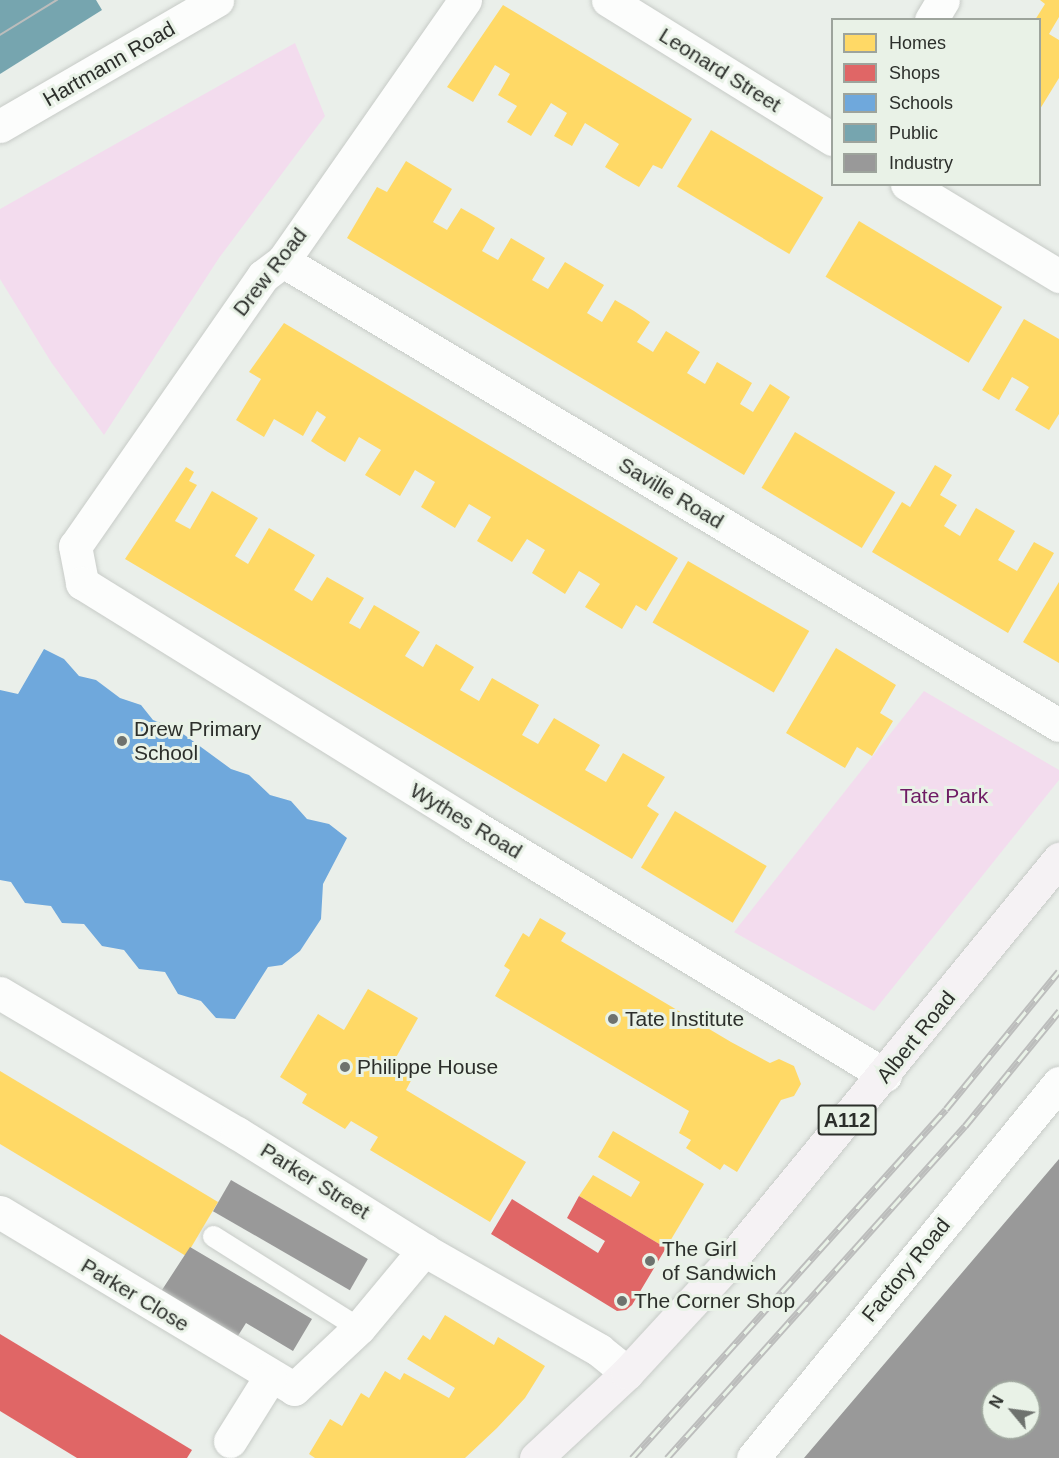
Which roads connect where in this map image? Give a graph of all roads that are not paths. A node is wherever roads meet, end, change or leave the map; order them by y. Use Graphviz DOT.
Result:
graph roads {
  1 [pos="217,0"];
  2 [pos="465,0"];
  3 [pos="608,0"];
  4 [pos="943,0"];
  5 [pos="932,18"];
  6 [pos="0,126"];
  7 [pos="831,138"];
  8 [pos="910,186"];
  9 [pos="283,261"];
  10 [pos="1059,276"];
  11 [pos="75,546"];
  12 [pos="1059,725"];
  13 [pos="1059,859"];
  14 [pos="0,993"];
  15 [pos="885,1075"];
  16 [pos="1059,1083"];
  17 [pos="0,1212"];
  18 [pos="213,1236"];
  19 [pos="424,1250"];
  20 [pos="359,1328"];
  21 [pos="627,1373"];
  22 [pos="270,1377"];
  23 [pos="230,1441"];
  24 [pos="536,1458"];
  25 [pos="753,1458"];
  1 -- 6 [label="street, Hartmann Road"];
  2 -- 9 [label="street, Drew Road"];
  3 -- 7 [label="street, Leonard Street"];
  4 -- 5 [label="street"];
  8 -- 10 [label="street"];
  9 -- 11 [label="street, Drew Road"];
  9 -- 12 [label="street, Saville Road"];
  11 -- 15 [label="street, Wythes Road"];
  13 -- 15 [label="main road, Albert Road / A112"];
  14 -- 19 [label="street, Parker Street"];
  15 -- 21 [label="main road, Albert Road / A112"];
  16 -- 25 [label="street, Factory Road"];
  17 -- 22 [label="street, Parker Close"];
  18 -- 20 [label="lane"];
  19 -- 20 [label="street, Parker Close"];
  19 -- 21 [label="street, Parker Street"];
  20 -- 22 [label="street, Parker Close"];
  21 -- 24 [label="main road, A112"];
  22 -- 23 [label="street"];
}
